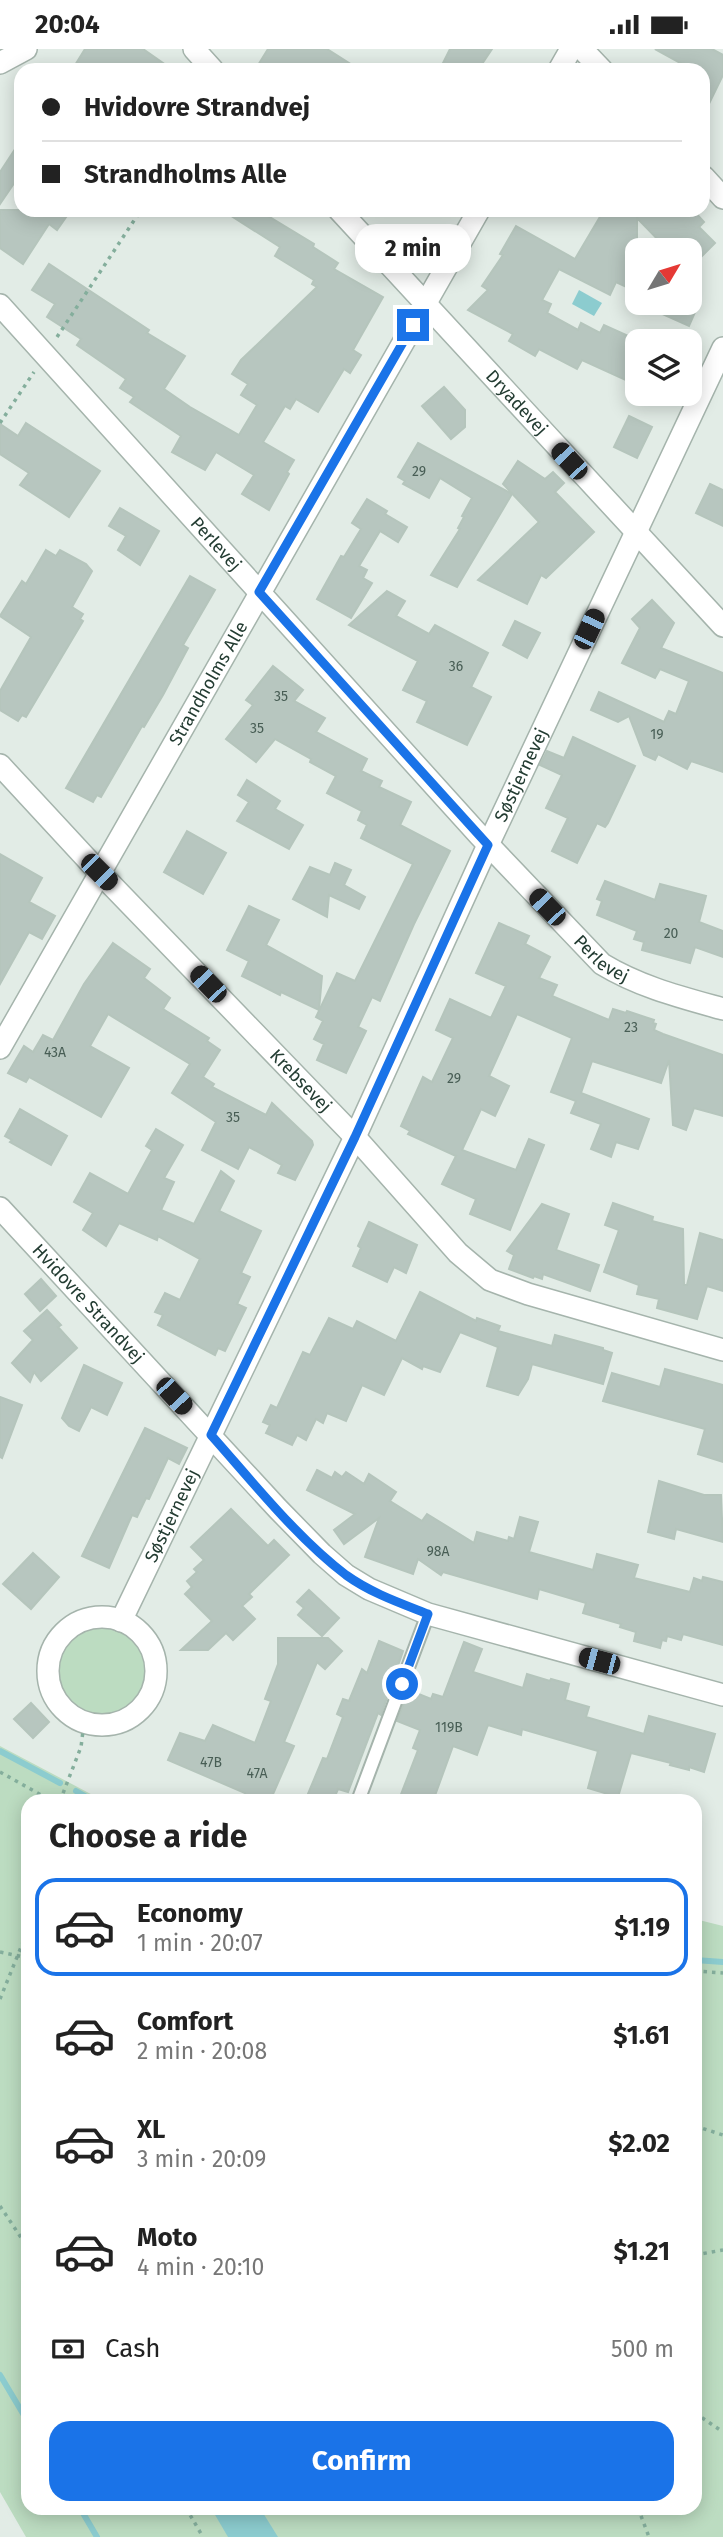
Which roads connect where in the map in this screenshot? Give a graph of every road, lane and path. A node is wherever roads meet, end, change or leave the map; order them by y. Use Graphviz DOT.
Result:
graph roads {
  1 [pos="26,49"];
  2 [pos="194,49"];
  3 [pos="582,49"];
  4 [pos="0,63"];
  5 [pos="207,63"];
  6 [pos="595,63"];
  7 [pos="710,184"];
  8 [pos="723,198"];
  9 [pos="136,217"];
  10 [pos="345,217"];
  11 [pos="475,217"];
  12 [pos="0,305"];
  13 [pos="425,305"];
  14 [pos="723,348"];
  15 [pos="45,356"];
  16 [pos="0,423"];
  17 [pos="634,532"];
  18 [pos="259,592"];
  19 [pos="723,626"];
  20 [pos="0,765"];
  21 [pos="488,845"];
  22 [pos="99,872"];
  23 [pos="723,1009"];
  24 [pos="0,1048"];
  25 [pos="355,1137"];
  26 [pos="0,1208"];
  27 [pos="723,1350"];
  28 [pos="211,1435"];
  29 [pos="428,1614"];
  30 [pos="121,1621"];
  31 [pos="723,1695"];
  32 [pos="84,1723"];
  33 [pos="0,1772"];
  34 [pos="39,1794"];
  35 [pos="63,1794"];
  36 [pos="361,1794"];
  37 [pos="21,1948"];
  38 [pos="0,1952"];
  39 [pos="18,1955"];
  40 [pos="21,1956"];
  41 [pos="702,1972"];
  42 [pos="723,1973"];
  43 [pos="0,1999"];
  44 [pos="702,2128"];
  45 [pos="723,2135"];
  46 [pos="0,2206"];
  47 [pos="21,2238"];
  48 [pos="723,2251"];
  49 [pos="702,2254"];
  50 [pos="702,2418"];
  51 [pos="723,2432"];
  52 [pos="190,2515"];
  53 [pos="641,2515"];
  54 [pos="203,2537"];
  55 [pos="649,2537"];
  1 -- 4 [label="street"];
  2 -- 5 [label="street"];
  3 -- 6 [label="street"];
  7 -- 8 [label="street"];
  9 -- 15 [label="path"];
  10 -- 13 [label="street, Dryadevej"];
  11 -- 13 [label="street, Strandholms Alle"];
  12 -- 15 [label="street, Perlevej"];
  13 -- 17 [label="street, Dryadevej"];
  13 -- 18 [label="street, Strandholms Alle"];
  14 -- 17 [label="street, Søstjernevej"];
  15 -- 16 [label="path"];
  15 -- 18 [label="street, Perlevej"];
  17 -- 19 [label="street, Dryadevej"];
  17 -- 21 [label="street, Søstjernevej"];
  18 -- 21 [label="street, Perlevej"];
  18 -- 22 [label="street, Strandholms Alle"];
  20 -- 22 [label="street, Krebsevej"];
  21 -- 23 [label="street, Perlevej"];
  21 -- 25 [label="street, Søstjernevej"];
  22 -- 24 [label="street, Strandholms Alle"];
  22 -- 25 [label="street, Krebsevej"];
  25 -- 27 [label="street, Krebsevej"];
  25 -- 28 [label="street, Søstjernevej"];
  26 -- 28 [label="street, Hvidovre Strandvej"];
  28 -- 29 [label="street, Hvidovre Strandvej"];
  28 -- 30 [label="street, Søstjernevej"];
  29 -- 31 [label="street, Hvidovre Strandvej"];
  29 -- 36 [label="lane"];
  30 -- 32 [label="street"];
  30 -- 32 [label="street"];
  32 -- 35 [label="path"];
  33 -- 34 [label="path"];
  37 -- 39 [label="path"];
  38 -- 39 [label="path"];
  39 -- 40 [label="path"];
  39 -- 43 [label="path"];
  41 -- 42 [label="path"];
  44 -- 45 [label="path"];
  46 -- 47 [label="path"];
  48 -- 49 [label="path"];
  50 -- 51 [label="path"];
  52 -- 54 [label="path"];
  53 -- 55 [label="path"];
}
